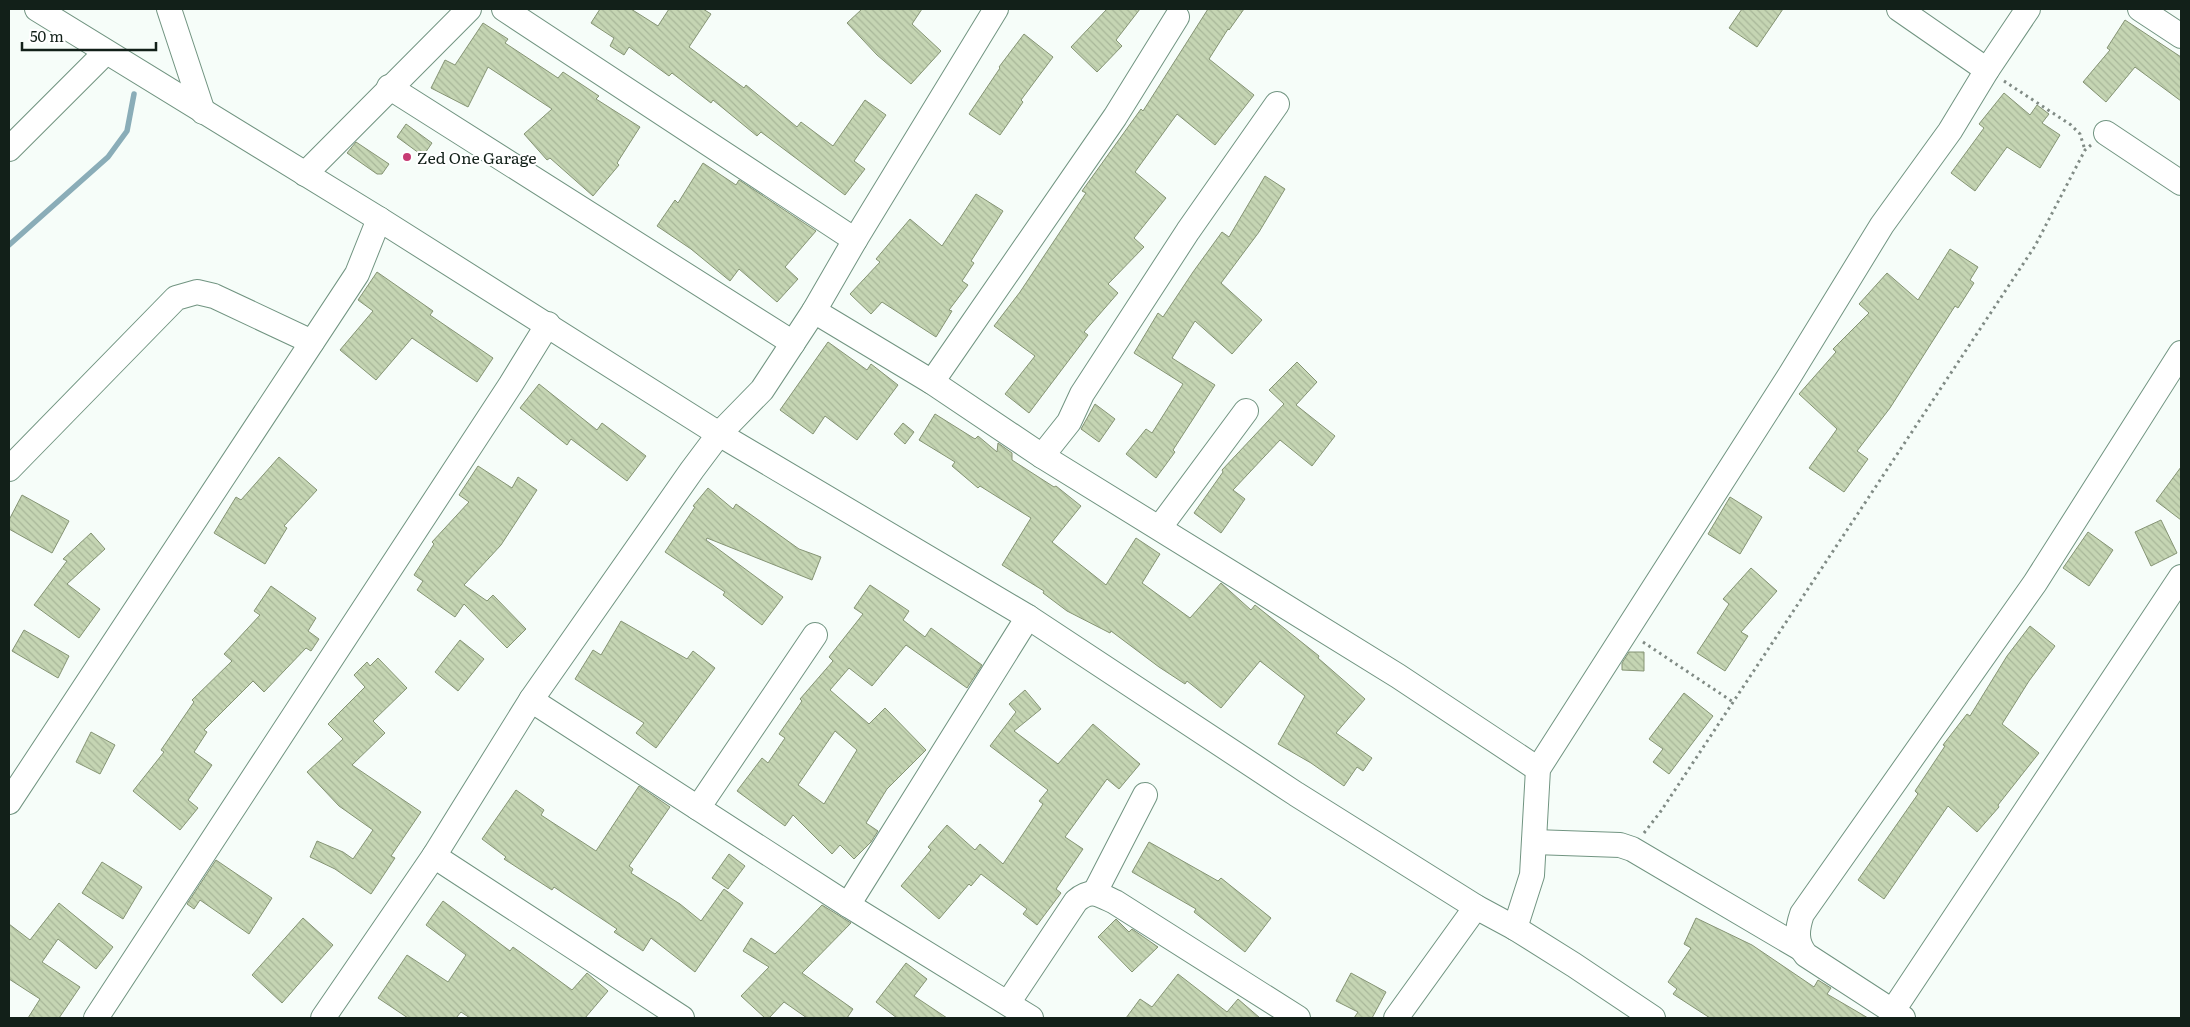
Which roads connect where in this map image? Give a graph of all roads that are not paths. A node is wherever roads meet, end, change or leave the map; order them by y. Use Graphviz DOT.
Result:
graph roads {
  1 [pos="37,9"];
  2 [pos="169,9"];
  3 [pos="469,9"];
  4 [pos="504,9"];
  5 [pos="1899,9"];
  6 [pos="2028,9"];
  7 [pos="2140,9"];
  8 [pos="989,11"];
  9 [pos="1177,17"];
  10 [pos="2181,36"];
  11 [pos="106,52"];
  12 [pos="1987,70"];
  13 [pos="389,87"];
  14 [pos="1277,104"];
  15 [pos="203,112"];
  16 [pos="2106,133"];
  17 [pos="9,149"];
  18 [pos="305,174"];
  19 [pos="2181,183"];
  20 [pos="379,219"];
  21 [pos="855,240"];
  22 [pos="814,311"];
  23 [pos="548,324"];
  24 [pos="312,342"];
  25 [pos="793,343"];
  26 [pos="2181,353"];
  27 [pos="932,382"];
  28 [pos="1246,411"];
  29 [pos="718,434"];
  30 [pos="1042,456"];
  31 [pos="9,469"];
  32 [pos="1160,527"];
  33 [pos="2181,578"];
  34 [pos="1028,617"];
  35 [pos="815,635"];
  36 [pos="531,700"];
  37 [pos="1538,769"];
  38 [pos="1145,794"];
  39 [pos="9,802"];
  40 [pos="698,808"];
  41 [pos="1534,842"];
  42 [pos="434,856"];
  43 [pos="1095,892"];
  44 [pos="848,905"];
  45 [pos="1476,907"];
  46 [pos="1515,928"];
  47 [pos="1800,948"];
  48 [pos="1619,995"];
  49 [pos="1008,1002"];
  50 [pos="1898,1015"];
  51 [pos="328,1016"];
  52 [pos="96,1018"];
  53 [pos="682,1018"];
  54 [pos="1031,1018"];
  55 [pos="1298,1018"];
  56 [pos="1396,1018"];
  57 [pos="1624,1018"];
  58 [pos="1653,1018"];
  1 -- 11 [label="street"];
  2 -- 15 [label="street"];
  3 -- 13 [label="street"];
  4 -- 21 [label="street"];
  5 -- 12 [label="street"];
  6 -- 12 [label="street"];
  7 -- 10 [label="street"];
  8 -- 21 [label="street"];
  9 -- 27 [label="street"];
  11 -- 15 [label="street"];
  11 -- 17 [label="street"];
  12 -- 37 [label="street"];
  13 -- 18 [label="street"];
  13 -- 25 [label="street"];
  14 -- 30 [label="street"];
  15 -- 18 [label="street"];
  16 -- 19 [label="street"];
  18 -- 20 [label="street"];
  20 -- 23 [label="street"];
  20 -- 24 [label="street"];
  21 -- 22 [label="street"];
  22 -- 25 [label="street"];
  22 -- 27 [label="street"];
  23 -- 29 [label="street"];
  23 -- 52 [label="street"];
  24 -- 31 [label="street"];
  24 -- 39 [label="street"];
  25 -- 29 [label="street"];
  26 -- 47 [label="street"];
  27 -- 30 [label="street"];
  28 -- 32 [label="street"];
  29 -- 34 [label="street"];
  29 -- 36 [label="street"];
  30 -- 32 [label="street"];
  32 -- 37 [label="street"];
  33 -- 50 [label="street"];
  34 -- 44 [label="street"];
  34 -- 45 [label="street"];
  35 -- 40 [label="street"];
  36 -- 40 [label="street"];
  36 -- 42 [label="street"];
  37 -- 41 [label="street"];
  38 -- 43 [label="street"];
  40 -- 44 [label="street"];
  41 -- 46 [label="street"];
  41 -- 47 [label="street"];
  42 -- 51 [label="street"];
  42 -- 53 [label="street"];
  43 -- 49 [label="street"];
  43 -- 55 [label="street"];
  44 -- 49 [label="street"];
  45 -- 46 [label="street"];
  45 -- 56 [label="street"];
  46 -- 48 [label="street"];
  47 -- 50 [label="street"];
  48 -- 57 [label="street"];
  48 -- 58 [label="street"];
  49 -- 54 [label="street"];
}
